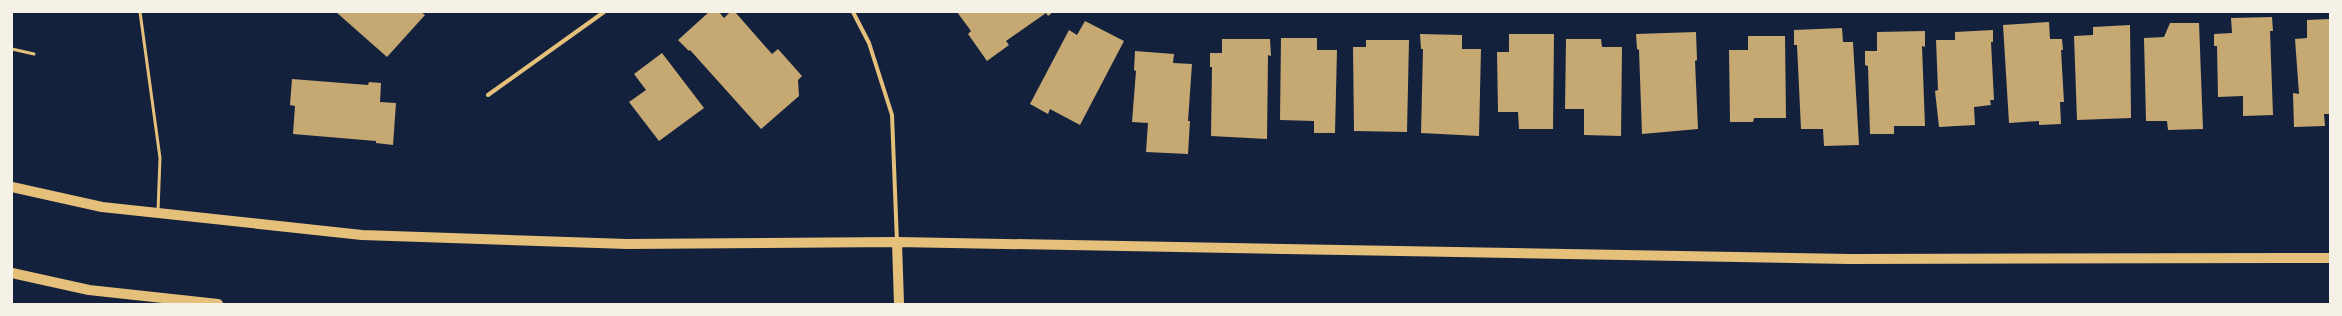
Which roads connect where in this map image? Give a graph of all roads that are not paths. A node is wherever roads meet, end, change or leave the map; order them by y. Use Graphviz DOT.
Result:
graph roads {
  1 [pos="140,12"];
  2 [pos="604,12"];
  3 [pos="853,12"];
  4 [pos="12,49"];
  5 [pos="34,54"];
  6 [pos="488,95"];
  7 [pos="12,187"];
  8 [pos="158,213"];
  9 [pos="897,242"];
  10 [pos="2330,258"];
  11 [pos="12,273"];
  12 [pos="218,304"];
  13 [pos="899,304"];
  1 -- 8 [label="lane"];
  2 -- 6 [label="street"];
  3 -- 9 [label="street"];
  4 -- 5 [label="lane"];
  7 -- 8 [label="main road"];
  8 -- 9 [label="main road"];
  9 -- 10 [label="main road"];
  9 -- 13 [label="main road"];
  11 -- 12 [label="main road"];
}
